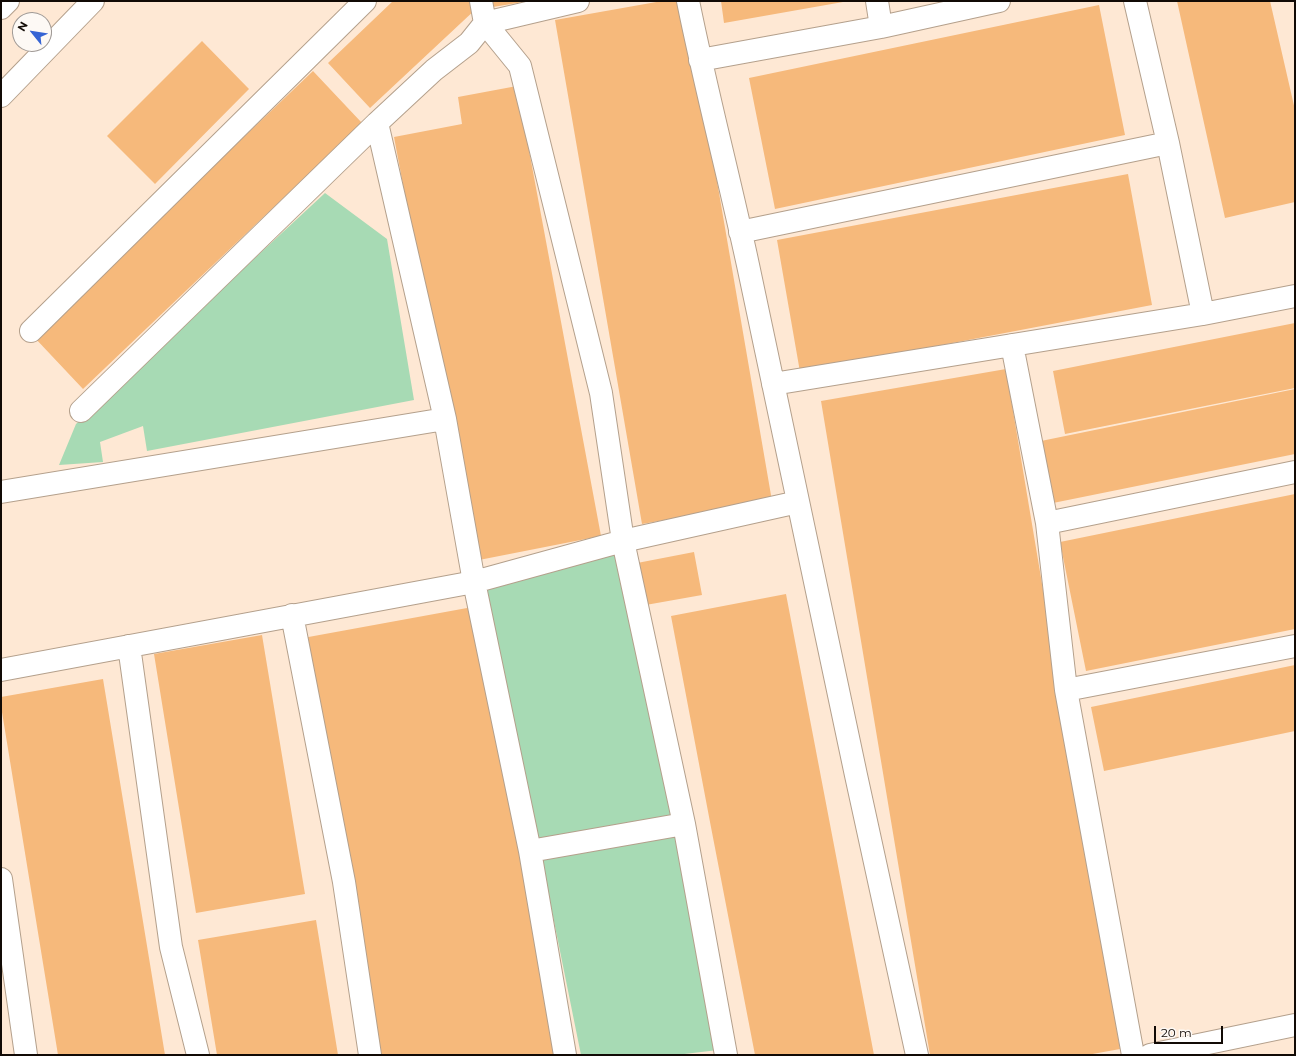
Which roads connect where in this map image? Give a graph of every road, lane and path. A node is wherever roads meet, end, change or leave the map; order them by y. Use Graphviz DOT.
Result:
graph roads {
  1 [pos="8,1"];
  2 [pos="93,1"];
  3 [pos="365,1"];
  4 [pos="481,1"];
  5 [pos="575,1"];
  6 [pos="578,1"];
  7 [pos="688,1"];
  8 [pos="877,1"];
  9 [pos="999,1"];
  10 [pos="1135,1"];
  11 [pos="1,8"];
  12 [pos="485,23"];
  13 [pos="882,26"];
  14 [pos="700,60"];
  15 [pos="1,96"];
  16 [pos="377,123"];
  17 [pos="1168,143"];
  18 [pos="740,232"];
  19 [pos="1295,296"];
  20 [pos="1203,314"];
  21 [pos="31,330"];
  22 [pos="1012,345"];
  23 [pos="773,384"];
  24 [pos="81,411"];
  25 [pos="445,419"];
  26 [pos="1295,472"];
  27 [pos="1,492"];
  28 [pos="798,502"];
  29 [pos="1046,523"];
  30 [pos="623,541"];
  31 [pos="474,582"];
  32 [pos="292,615"];
  33 [pos="129,646"];
  34 [pos="1295,646"];
  35 [pos="1,670"];
  36 [pos="1066,690"];
  37 [pos="684,824"];
  38 [pos="530,851"];
  39 [pos="1,879"];
  40 [pos="1295,1025"];
  41 [pos="26,1055"];
  42 [pos="198,1055"];
  43 [pos="370,1055"];
  44 [pos="566,1055"];
  45 [pos="726,1055"];
  46 [pos="917,1055"];
  47 [pos="1133,1055"];
  48 [pos="1150,1055"];
  1 -- 11 [label="main road"];
  2 -- 15 [label="main road"];
  3 -- 21 [label="main road"];
  4 -- 12 [label="main road"];
  5 -- 6 [label="main road"];
  5 -- 12 [label="main road"];
  7 -- 14 [label="main road"];
  8 -- 13 [label="main road"];
  9 -- 13 [label="main road"];
  10 -- 17 [label="main road"];
  12 -- 16 [label="main road"];
  12 -- 30 [label="main road"];
  13 -- 14 [label="main road"];
  14 -- 18 [label="main road"];
  16 -- 24 [label="main road"];
  16 -- 25 [label="main road"];
  17 -- 18 [label="main road"];
  17 -- 20 [label="main road"];
  18 -- 23 [label="main road"];
  19 -- 20 [label="main road"];
  20 -- 22 [label="main road"];
  22 -- 23 [label="main road"];
  22 -- 29 [label="main road"];
  23 -- 28 [label="main road"];
  25 -- 27 [label="main road"];
  25 -- 31 [label="main road"];
  26 -- 29 [label="main road"];
  28 -- 30 [label="main road"];
  28 -- 46 [label="main road"];
  29 -- 36 [label="main road"];
  30 -- 31 [label="main road"];
  30 -- 37 [label="main road"];
  31 -- 32 [label="main road"];
  31 -- 38 [label="main road"];
  32 -- 33 [label="main road"];
  32 -- 43 [label="main road"];
  33 -- 35 [label="main road"];
  33 -- 42 [label="main road"];
  34 -- 36 [label="main road"];
  36 -- 47 [label="main road"];
  37 -- 38 [label="main road"];
  37 -- 45 [label="main road"];
  38 -- 44 [label="main road"];
  39 -- 41 [label="main road"];
  40 -- 48 [label="main road"];
}
